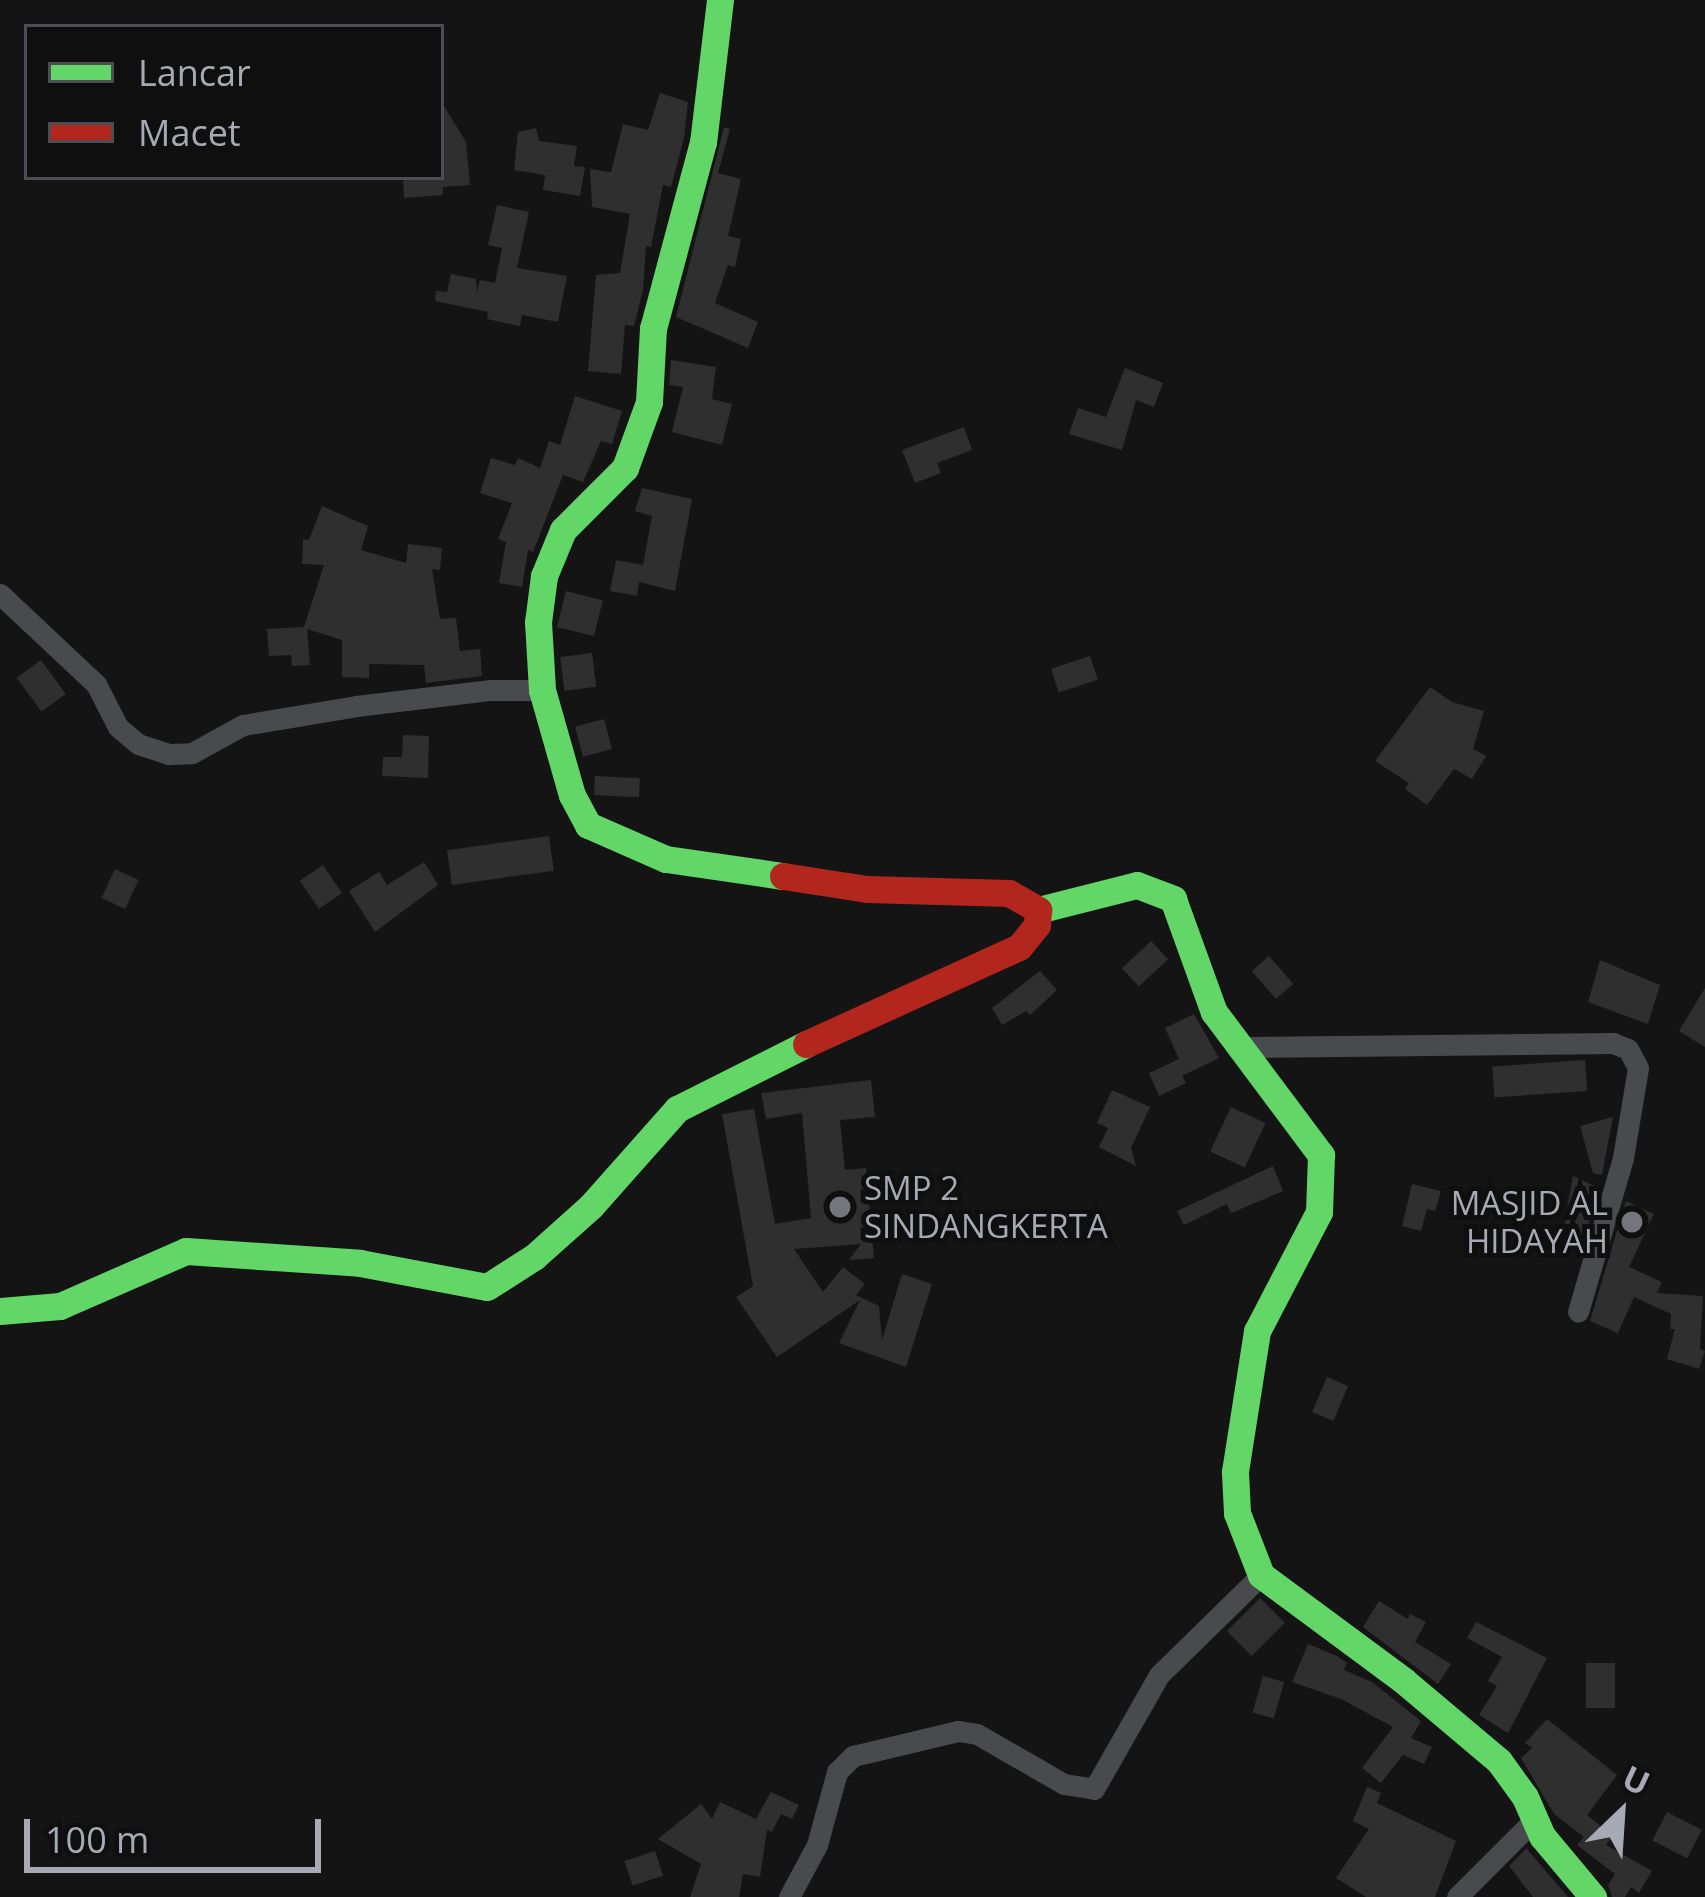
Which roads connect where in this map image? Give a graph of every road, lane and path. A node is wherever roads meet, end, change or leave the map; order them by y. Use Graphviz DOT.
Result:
graph roads {
  1 [pos="720,0"];
  2 [pos="0,595"];
  3 [pos="542,690"];
  4 [pos="1038,910"];
  5 [pos="1239,1047"];
  6 [pos="0,1311"];
  7 [pos="1578,1312"];
  8 [pos="1261,1575"];
  9 [pos="1535,1819"];
  10 [pos="788,1897"];
  11 [pos="1457,1897"];
  12 [pos="1593,1897"];
  1 -- 3 [label="street"];
  2 -- 3 [label="street"];
  3 -- 4 [label="street"];
  4 -- 5 [label="street"];
  4 -- 6 [label="street"];
  5 -- 7 [label="street"];
  5 -- 8 [label="street"];
  8 -- 9 [label="street"];
  8 -- 10 [label="street"];
  9 -- 11 [label="street"];
  9 -- 12 [label="street"];
}
